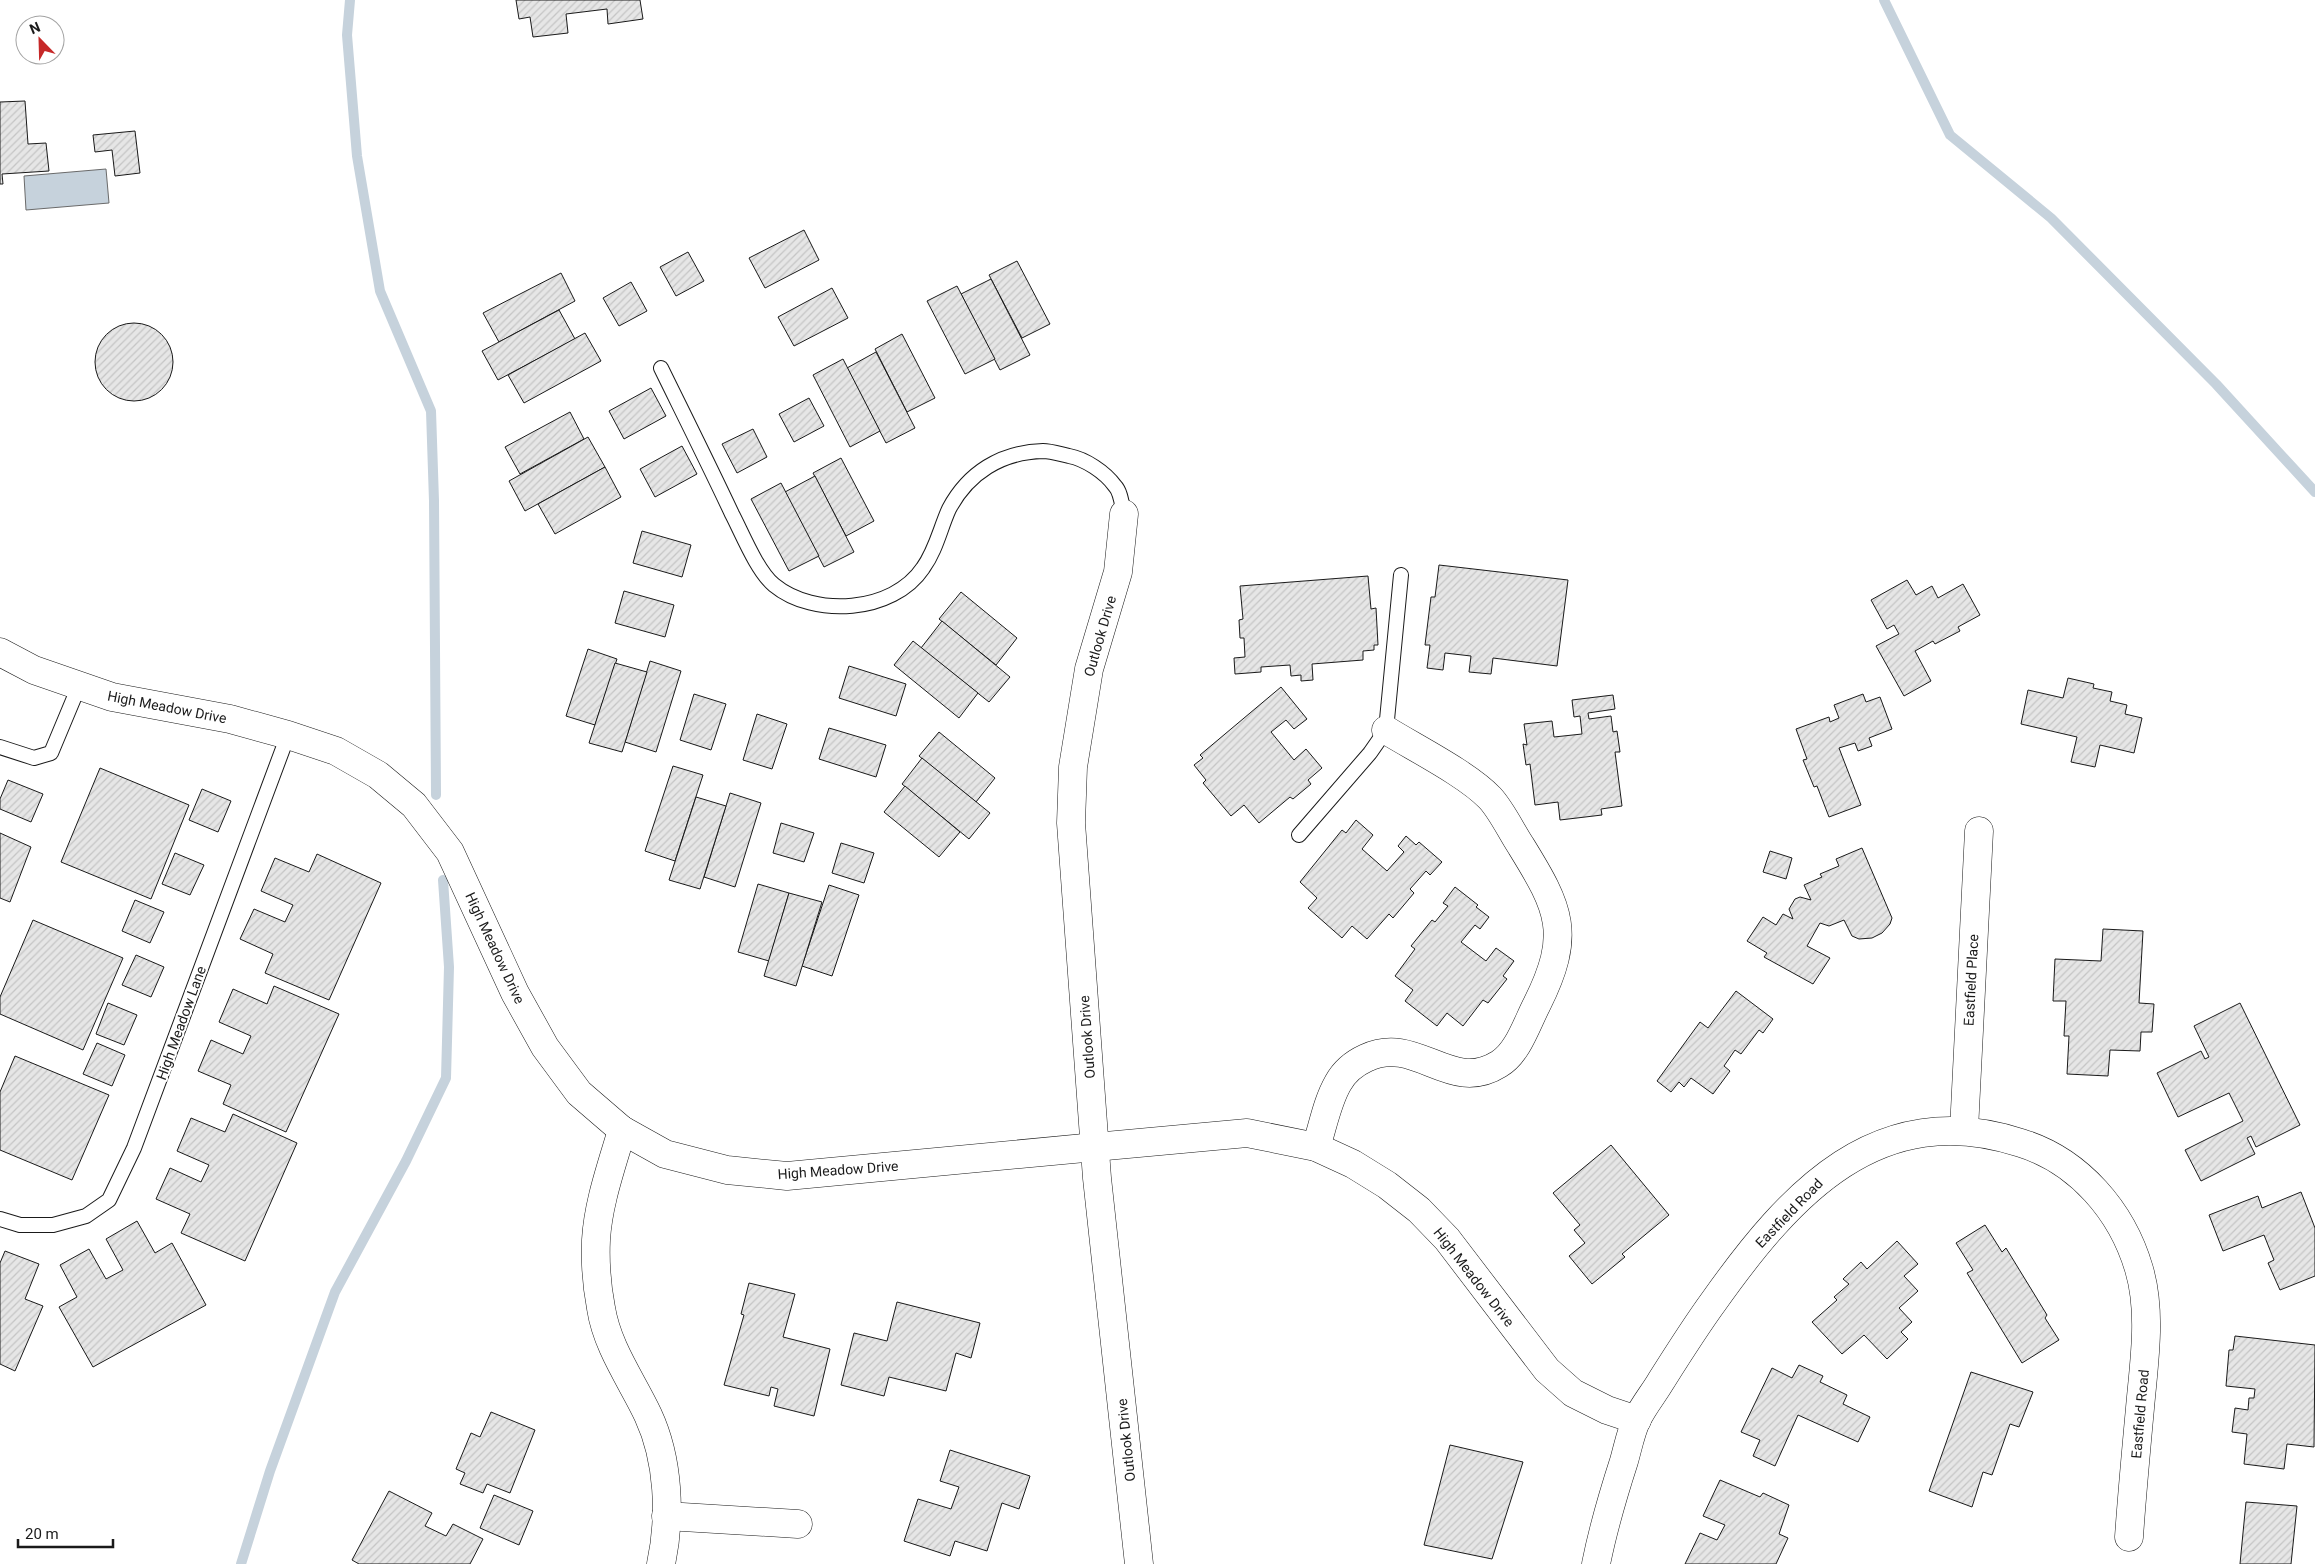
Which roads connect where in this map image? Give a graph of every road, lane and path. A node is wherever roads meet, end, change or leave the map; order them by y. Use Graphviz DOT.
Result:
graph roads {
  1 [pos="661,368"];
  2 [pos="1124,514"];
  3 [pos="1401,575"];
  4 [pos="0,652"];
  5 [pos="79,686"];
  6 [pos="1386,730"];
  7 [pos="288,735"];
  8 [pos="0,747"];
  9 [pos="1979,831"];
  10 [pos="1298,835"];
  11 [pos="622,1130"];
  12 [pos="1964,1130"];
  13 [pos="1095,1147"];
  14 [pos="1316,1147"];
  15 [pos="0,1219"];
  16 [pos="1637,1420"];
  17 [pos="666,1516"];
  18 [pos="798,1524"];
  19 [pos="2129,1537"];
  20 [pos="661,1564"];
  21 [pos="1139,1564"];
  22 [pos="1596,1564"];
  1 -- 2 [label="lane"];
  2 -- 13 [label="street, Outlook Drive"];
  3 -- 6 [label="lane"];
  4 -- 5 [label="street, High Meadow Drive"];
  5 -- 7 [label="street, High Meadow Drive"];
  5 -- 8 [label="lane"];
  6 -- 10 [label="lane"];
  6 -- 14 [label="street"];
  7 -- 11 [label="street, High Meadow Drive"];
  7 -- 15 [label="lane, High Meadow Lane"];
  9 -- 12 [label="street, Eastfield Place"];
  11 -- 13 [label="street, High Meadow Drive"];
  11 -- 17 [label="street"];
  12 -- 16 [label="street, Eastfield Road"];
  12 -- 19 [label="street, Eastfield Road"];
  13 -- 14 [label="street, High Meadow Drive"];
  13 -- 21 [label="street, Outlook Drive"];
  14 -- 16 [label="street, High Meadow Drive"];
  16 -- 22 [label="street, Eastfield Road"];
  17 -- 18 [label="street"];
  17 -- 20 [label="street"];
}
